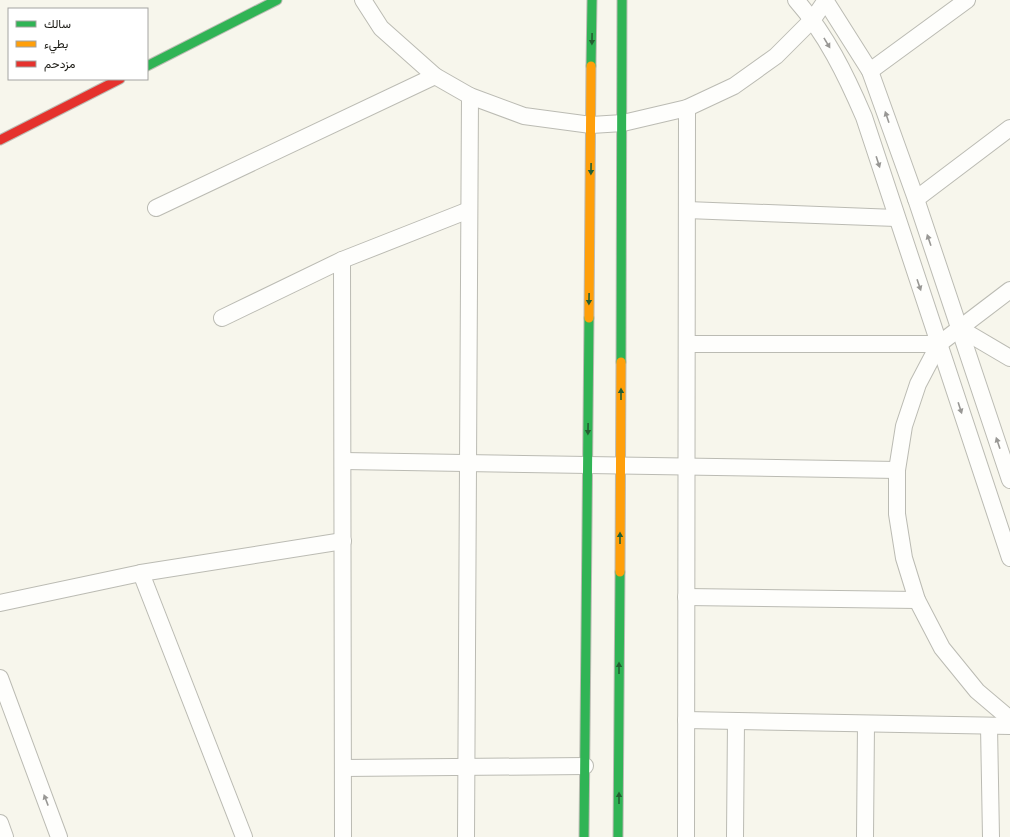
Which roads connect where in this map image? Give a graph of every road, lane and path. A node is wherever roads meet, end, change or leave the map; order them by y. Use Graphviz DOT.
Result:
graph roads {
  1 [pos="277,0"];
  2 [pos="363,0"];
  3 [pos="592,0"];
  4 [pos="622,0"];
  5 [pos="796,0"];
  6 [pos="826,0"];
  7 [pos="967,0"];
  8 [pos="813,19"];
  9 [pos="148,65"];
  10 [pos="870,71"];
  11 [pos="435,76"];
  12 [pos="118,80"];
  13 [pos="470,96"];
  14 [pos="687,108"];
  15 [pos="623,123"];
  16 [pos="591,125"];
  17 [pos="1010,128"];
  18 [pos="0,140"];
  19 [pos="916,199"];
  20 [pos="156,208"];
  21 [pos="469,210"];
  22 [pos="687,210"];
  23 [pos="896,218"];
  24 [pos="342,260"];
  25 [pos="1010,290"];
  26 [pos="222,318"];
  27 [pos="959,328"];
  28 [pos="687,344"];
  29 [pos="939,344"];
  30 [pos="1010,358"];
  31 [pos="344,461"];
  32 [pos="468,463"];
  33 [pos="588,465"];
  34 [pos="620,466"];
  35 [pos="686,467"];
  36 [pos="897,470"];
  37 [pos="1010,480"];
  38 [pos="343,541"];
  39 [pos="1010,558"];
  40 [pos="141,573"];
  41 [pos="686,597"];
  42 [pos="917,600"];
  43 [pos="0,603"];
  44 [pos="0,678"];
  45 [pos="1010,719"];
  46 [pos="686,720"];
  47 [pos="736,721"];
  48 [pos="866,724"];
  49 [pos="989,726"];
  50 [pos="1010,726"];
  51 [pos="585,766"];
  52 [pos="343,768"];
  53 [pos="466,768"];
  54 [pos="0,823"];
  55 [pos="5,837"];
  56 [pos="60,837"];
  57 [pos="244,837"];
  58 [pos="343,837"];
  59 [pos="466,837"];
  60 [pos="584,837"];
  61 [pos="618,837"];
  62 [pos="686,837"];
  63 [pos="735,837"];
  64 [pos="865,837"];
  65 [pos="991,837"];
  1 -- 9 [label="street"];
  2 -- 11 [label="street"];
  3 -- 16 [label="street, one-way"];
  4 -- 15 [label="street"];
  5 -- 8 [label="street"];
  6 -- 8 [label="street"];
  6 -- 10 [label="street"];
  7 -- 10 [label="street"];
  8 -- 14 [label="street"];
  8 -- 23 [label="street, one-way"];
  19 -- 10 [label="street, one-way"];
  11 -- 13 [label="street"];
  11 -- 20 [label="street"];
  12 -- 18 [label="street"];
  13 -- 16 [label="street"];
  13 -- 21 [label="street"];
  14 -- 15 [label="street"];
  14 -- 22 [label="street"];
  15 -- 16 [label="street"];
  34 -- 15 [label="street, one-way"];
  16 -- 33 [label="street, one-way"];
  17 -- 19 [label="street"];
  27 -- 19 [label="street, one-way"];
  21 -- 24 [label="street"];
  21 -- 32 [label="street"];
  22 -- 23 [label="street"];
  22 -- 28 [label="street"];
  23 -- 29 [label="street, one-way"];
  24 -- 26 [label="street"];
  24 -- 31 [label="street"];
  25 -- 27 [label="street"];
  27 -- 29 [label="street"];
  27 -- 30 [label="street"];
  37 -- 27 [label="street, one-way"];
  28 -- 29 [label="street"];
  28 -- 35 [label="street"];
  29 -- 36 [label="street"];
  29 -- 39 [label="street, one-way"];
  31 -- 32 [label="street"];
  31 -- 38 [label="street"];
  32 -- 33 [label="street"];
  32 -- 53 [label="street"];
  33 -- 34 [label="street"];
  33 -- 51 [label="street"];
  34 -- 35 [label="street"];
  61 -- 34 [label="street, one-way"];
  35 -- 36 [label="street"];
  35 -- 41 [label="street"];
  36 -- 42 [label="street"];
  38 -- 40 [label="street"];
  38 -- 52 [label="street"];
  40 -- 43 [label="street"];
  40 -- 57 [label="street"];
  41 -- 42 [label="street"];
  41 -- 46 [label="street"];
  42 -- 45 [label="street"];
  56 -- 44 [label="street, one-way"];
  46 -- 47 [label="street"];
  46 -- 62 [label="street"];
  47 -- 48 [label="street"];
  47 -- 63 [label="street"];
  48 -- 49 [label="street"];
  48 -- 64 [label="street"];
  49 -- 50 [label="street"];
  49 -- 65 [label="street"];
  51 -- 53 [label="street"];
  51 -- 60 [label="street"];
  52 -- 53 [label="street"];
  52 -- 58 [label="street"];
  53 -- 59 [label="street"];
  54 -- 55 [label="street"];
}
